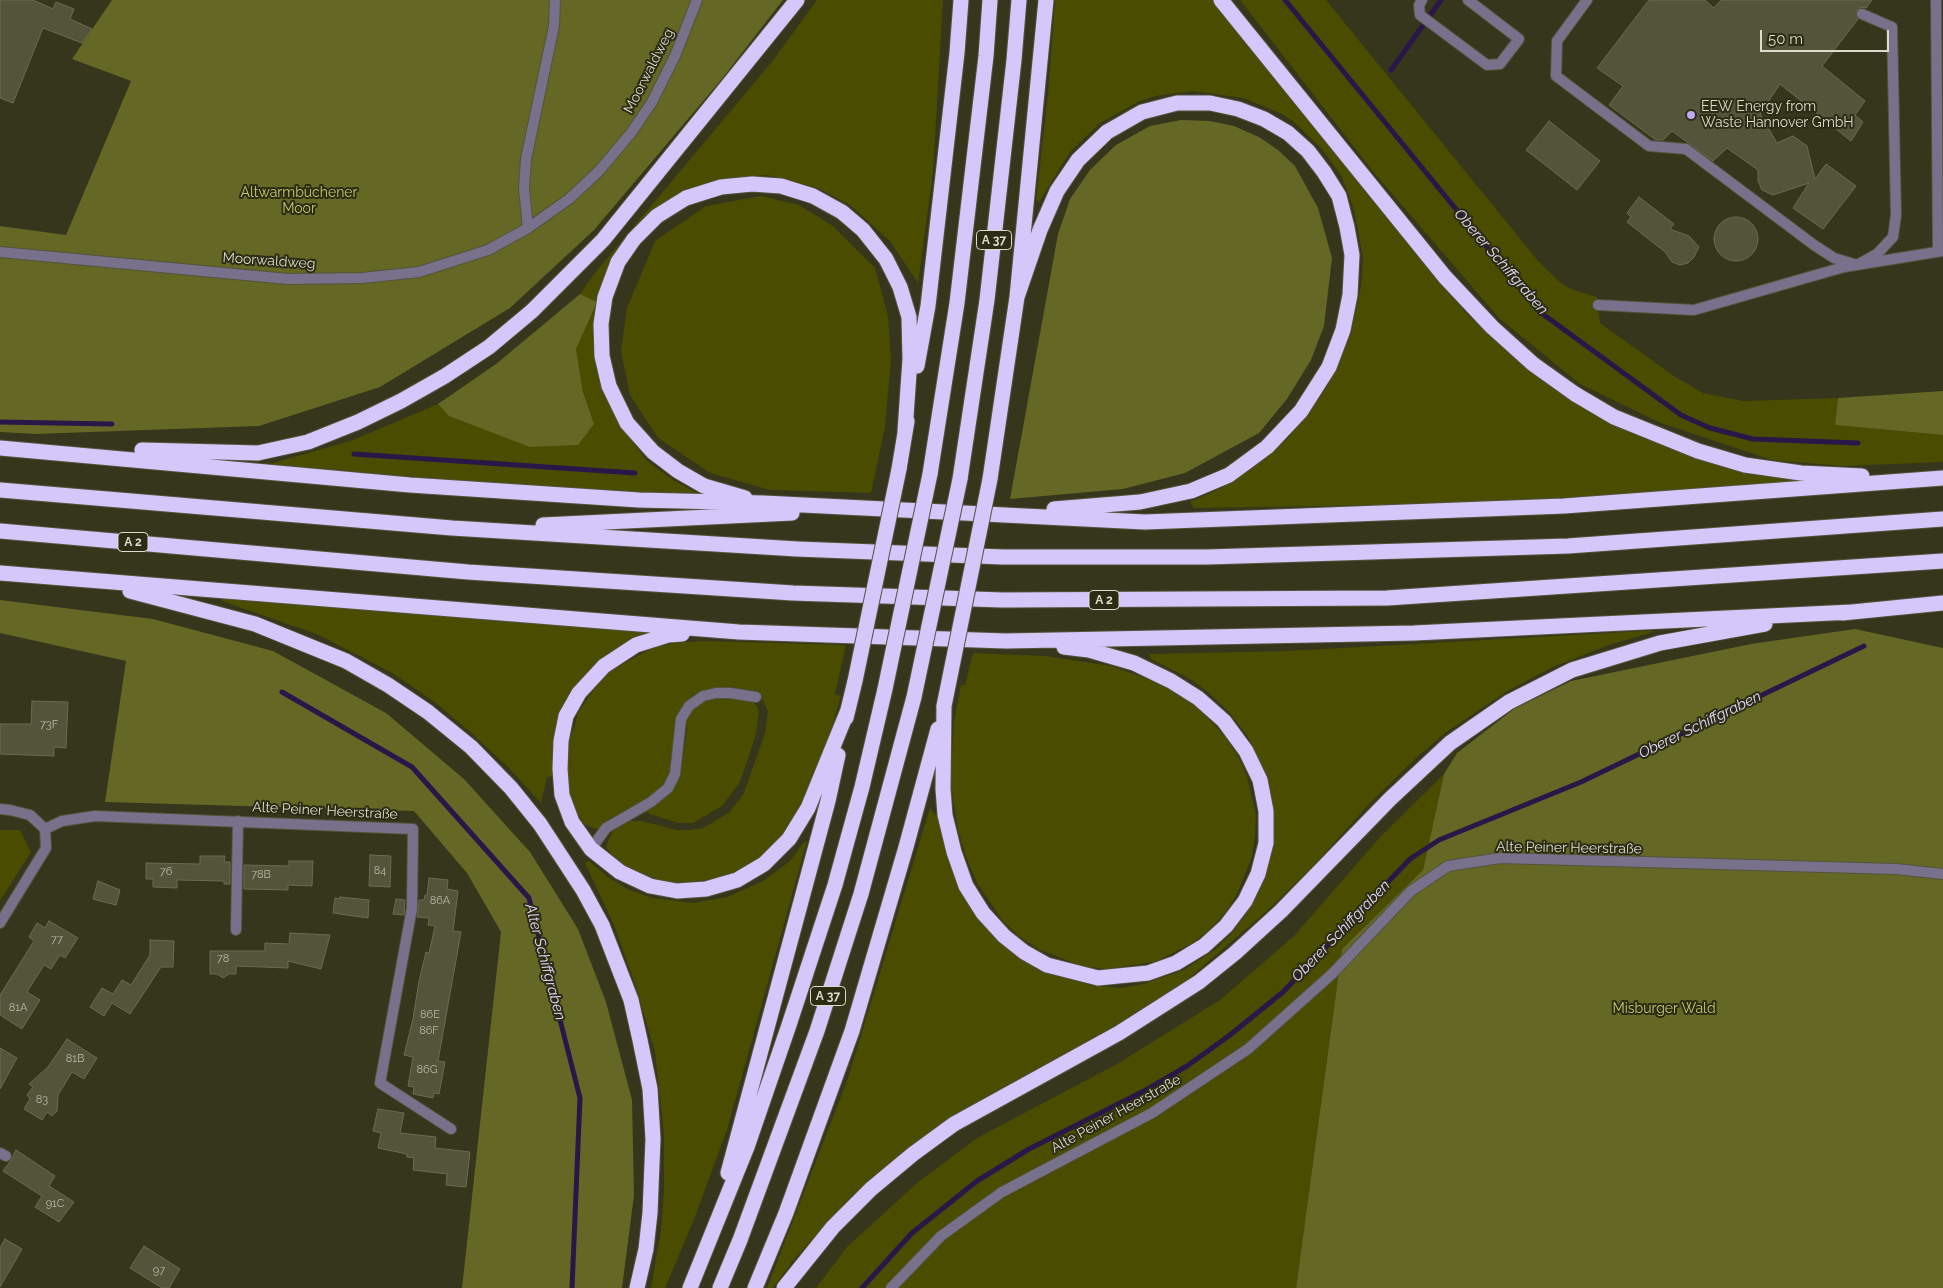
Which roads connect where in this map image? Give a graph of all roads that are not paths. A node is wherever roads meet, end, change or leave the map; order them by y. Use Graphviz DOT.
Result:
graph roads {
  1 [pos="555,0"];
  2 [pos="697,0"];
  3 [pos="796,0"];
  4 [pos="961,0"];
  5 [pos="990,0"];
  6 [pos="1019,0"];
  7 [pos="1046,0"];
  8 [pos="1221,0"];
  9 [pos="1422,0"];
  10 [pos="1468,0"];
  11 [pos="1587,0"];
  12 [pos="1936,0"];
  13 [pos="1862,14"];
  14 [pos="528,228"];
  15 [pos="1941,251"];
  16 [pos="0,252"];
  17 [pos="1857,265"];
  18 [pos="1017,297"];
  19 [pos="1598,305"];
  20 [pos="905,431"];
  21 [pos="0,448"];
  22 [pos="46,451"];
  23 [pos="1938,479"];
  24 [pos="0,490"];
  25 [pos="763,504"];
  26 [pos="878,509"];
  27 [pos="1005,514"];
  28 [pos="1943,519"];
  29 [pos="452,528"];
  30 [pos="0,530"];
  31 [pos="1943,561"];
  32 [pos="0,573"];
  33 [pos="82,580"];
  34 [pos="1943,602"];
  35 [pos="1852,612"];
  36 [pos="739,632"];
  37 [pos="1006,640"];
  38 [pos="756,697"];
  39 [pos="944,706"];
  40 [pos="848,710"];
  41 [pos="0,810"];
  42 [pos="238,821"];
  43 [pos="45,829"];
  44 [pos="591,849"];
  45 [pos="1943,874"];
  46 [pos="0,923"];
  47 [pos="236,930"];
  48 [pos="451,1129"];
  49 [pos="713,1231"];
  50 [pos="637,1288"];
  51 [pos="690,1288"];
  52 [pos="720,1288"];
  53 [pos="755,1288"];
  54 [pos="784,1288"];
  55 [pos="891,1288"];
  1 -- 14 [label="street"];
  2 -- 14 [label="street, Moorwaldweg"];
  3 -- 22 [label="highway"];
  4 -- 20 [label="highway"];
  5 -- 49 [label="highway, A 37, bridge"];
  6 -- 52 [label="highway, A 37, bridge"];
  7 -- 18 [label="highway"];
  8 -- 23 [label="highway"];
  9 -- 10 [label="street"];
  11 -- 17 [label="street"];
  12 -- 15 [label="street"];
  13 -- 17 [label="street"];
  14 -- 16 [label="street, Moorwaldweg"];
  15 -- 17 [label="street"];
  17 -- 19 [label="street"];
  18 -- 27 [label="highway"];
  18 -- 39 [label="highway, bridge"];
  20 -- 25 [label="highway"];
  20 -- 40 [label="highway, bridge"];
  21 -- 22 [label="highway"];
  22 -- 25 [label="highway"];
  23 -- 27 [label="highway"];
  24 -- 29 [label="highway"];
  25 -- 26 [label="highway"];
  26 -- 27 [label="highway"];
  26 -- 29 [label="highway"];
  28 -- 29 [label="highway"];
  30 -- 31 [label="highway, A 2"];
  32 -- 33 [label="highway"];
  33 -- 36 [label="highway"];
  33 -- 50 [label="highway"];
  34 -- 35 [label="highway"];
  35 -- 37 [label="highway"];
  35 -- 54 [label="highway"];
  36 -- 37 [label="highway"];
  36 -- 44 [label="highway"];
  37 -- 39 [label="highway"];
  38 -- 44 [label="street"];
  39 -- 53 [label="highway"];
  40 -- 44 [label="highway"];
  40 -- 49 [label="highway"];
  41 -- 43 [label="street"];
  42 -- 43 [label="street, Alte Peiner Heerstraße"];
  42 -- 47 [label="street"];
  42 -- 48 [label="street, Alte Peiner Heerstraße"];
  43 -- 46 [label="street"];
  45 -- 55 [label="street, Alte Peiner Heerstraße"];
  49 -- 51 [label="highway, A 37"];
}
